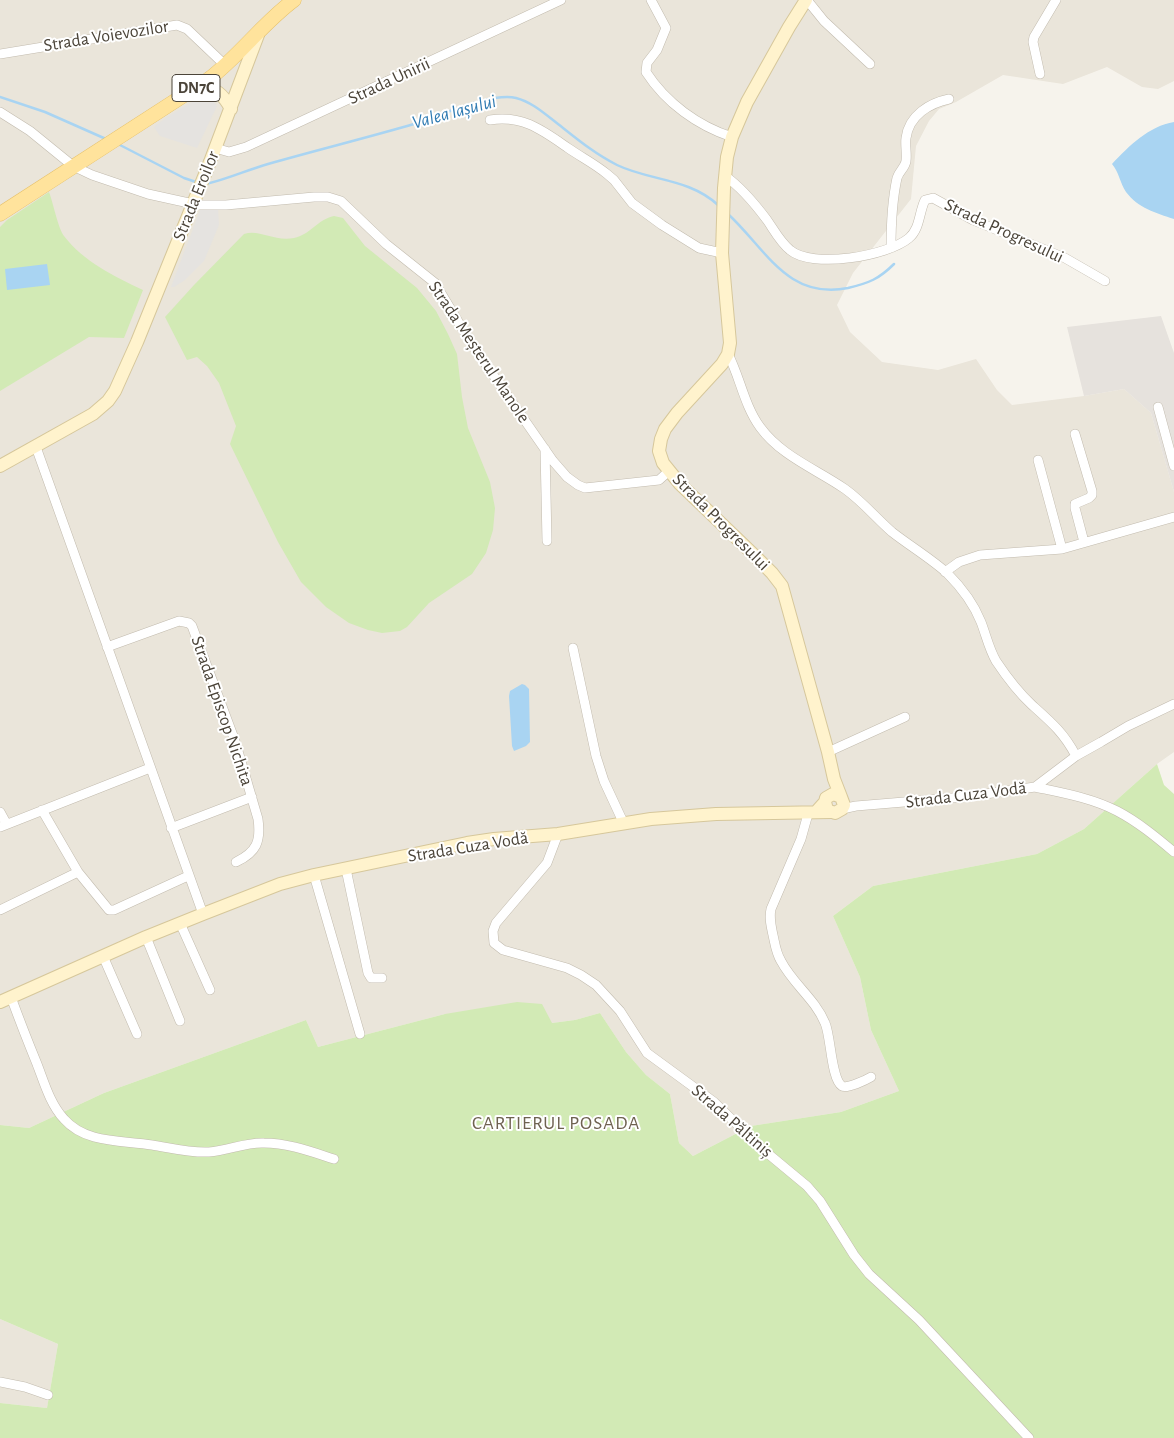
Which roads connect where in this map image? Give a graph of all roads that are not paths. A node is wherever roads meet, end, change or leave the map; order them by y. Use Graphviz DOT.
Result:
graph roads {
  1 [pos="294,0"];
  2 [pos="561,0"];
  3 [pos="651,0"];
  4 [pos="807,0"];
  5 [pos="1056,0"];
  6 [pos="258,34"];
  7 [pos="0,54"];
  8 [pos="870,64"];
  9 [pos="226,66"];
  10 [pos="1040,74"];
  11 [pos="199,86"];
  12 [pos="950,100"];
  13 [pos="231,109"];
  14 [pos="0,112"];
  15 [pos="490,120"];
  16 [pos="732,137"];
  17 [pos="215,148"];
  18 [pos="73,166"];
  19 [pos="725,182"];
  20 [pos="194,200"];
  21 [pos="0,214"];
  22 [pos="890,248"];
  23 [pos="722,253"];
  24 [pos="1105,280"];
  25 [pos="728,354"];
  26 [pos="1158,407"];
  27 [pos="1075,434"];
  28 [pos="36,447"];
  29 [pos="545,449"];
  30 [pos="1038,460"];
  31 [pos="0,466"];
  32 [pos="1174,466"];
  33 [pos="669,472"];
  34 [pos="1174,517"];
  35 [pos="546,541"];
  36 [pos="1084,542"];
  37 [pos="1062,549"];
  38 [pos="945,572"];
  39 [pos="107,647"];
  40 [pos="573,648"];
  41 [pos="1174,704"];
  42 [pos="905,718"];
  43 [pos="828,752"];
  44 [pos="1076,756"];
  45 [pos="150,768"];
  46 [pos="1035,787"];
  47 [pos="252,797"];
  48 [pos="829,805"];
  49 [pos="42,810"];
  50 [pos="0,812"];
  51 [pos="624,824"];
  52 [pos="3,825"];
  53 [pos="171,828"];
  54 [pos="558,834"];
  55 [pos="1174,852"];
  56 [pos="236,862"];
  57 [pos="346,868"];
  58 [pos="78,872"];
  59 [pos="314,875"];
  60 [pos="188,876"];
  61 [pos="0,910"];
  62 [pos="203,914"];
  63 [pos="180,923"];
  64 [pos="146,937"];
  65 [pos="103,956"];
  66 [pos="382,978"];
  67 [pos="210,990"];
  68 [pos="5,999"];
  69 [pos="180,1021"];
  70 [pos="137,1034"];
  71 [pos="360,1034"];
  72 [pos="872,1078"];
  73 [pos="334,1159"];
  74 [pos="0,1382"];
  75 [pos="48,1395"];
  76 [pos="1029,1438"];
  1 -- 6 [label="main road, Strada Eroilor / DN7C"];
  2 -- 17 [label="street, Strada Unirii"];
  3 -- 16 [label="street"];
  4 -- 8 [label="street"];
  4 -- 16 [label="street"];
  5 -- 10 [label="street"];
  6 -- 9 [label="main road, DN7C"];
  6 -- 13 [label="street, Strada Eroilor"];
  7 -- 9 [label="street, Strada Voievozilor"];
  9 -- 11 [label="main road, DN7C"];
  11 -- 13 [label="street"];
  11 -- 18 [label="main road, DN7C"];
  12 -- 22 [label="street"];
  13 -- 17 [label="street, Strada Eroilor"];
  14 -- 18 [label="street"];
  15 -- 23 [label="street"];
  16 -- 19 [label="street"];
  17 -- 20 [label="street, Strada Eroilor"];
  18 -- 20 [label="street, Strada Meșterul Manole"];
  18 -- 21 [label="main road, DN7C"];
  19 -- 22 [label="street, Strada Progresului"];
  19 -- 23 [label="street"];
  20 -- 28 [label="street, Strada Eroilor"];
  20 -- 29 [label="street, Strada Meșterul Manole"];
  22 -- 24 [label="street, Strada Progresului"];
  23 -- 25 [label="street"];
  25 -- 33 [label="street, Strada Progresului"];
  25 -- 38 [label="street"];
  26 -- 32 [label="street"];
  27 -- 36 [label="street"];
  28 -- 31 [label="street"];
  28 -- 39 [label="street"];
  29 -- 33 [label="street, Strada Meșterul Manole"];
  29 -- 35 [label="street"];
  30 -- 37 [label="street"];
  33 -- 43 [label="street, Strada Progresului"];
  34 -- 36 [label="street"];
  36 -- 37 [label="street"];
  37 -- 38 [label="street"];
  38 -- 44 [label="street"];
  39 -- 45 [label="street"];
  39 -- 47 [label="street, Strada Episcop Nichita"];
  40 -- 51 [label="street"];
  41 -- 44 [label="street, Strada Cuza Vodă"];
  42 -- 43 [label="street"];
  43 -- 48 [label="street, Strada Progresului"];
  44 -- 46 [label="street, Strada Cuza Vodă"];
  45 -- 49 [label="street"];
  45 -- 53 [label="street"];
  46 -- 48 [label="street, Strada Cuza Vodă"];
  46 -- 55 [label="street"];
  47 -- 53 [label="street, Strada Episcop Nichita"];
  47 -- 56 [label="street, Strada Episcop Nichita"];
  48 -- 51 [label="street, Strada Cuza Vodă"];
  48 -- 72 [label="street"];
  49 -- 52 [label="street"];
  49 -- 58 [label="street"];
  50 -- 52 [label="street"];
  51 -- 54 [label="street, Strada Cuza Vodă"];
  53 -- 60 [label="street"];
  54 -- 57 [label="street, Strada Cuza Vodă"];
  54 -- 76 [label="street, Strada Păltiniș"];
  57 -- 59 [label="street, Strada Cuza Vodă"];
  57 -- 66 [label="street"];
  58 -- 60 [label="street"];
  58 -- 61 [label="street"];
  59 -- 62 [label="street, Strada Cuza Vodă"];
  59 -- 71 [label="street"];
  60 -- 62 [label="street"];
  62 -- 63 [label="street, Strada Cuza Vodă"];
  63 -- 64 [label="street, Strada Cuza Vodă"];
  63 -- 67 [label="street"];
  64 -- 65 [label="street, Strada Cuza Vodă"];
  64 -- 69 [label="street"];
  65 -- 68 [label="street, Strada Cuza Vodă"];
  65 -- 70 [label="street"];
  68 -- 73 [label="street"];
  74 -- 75 [label="street"];
}
